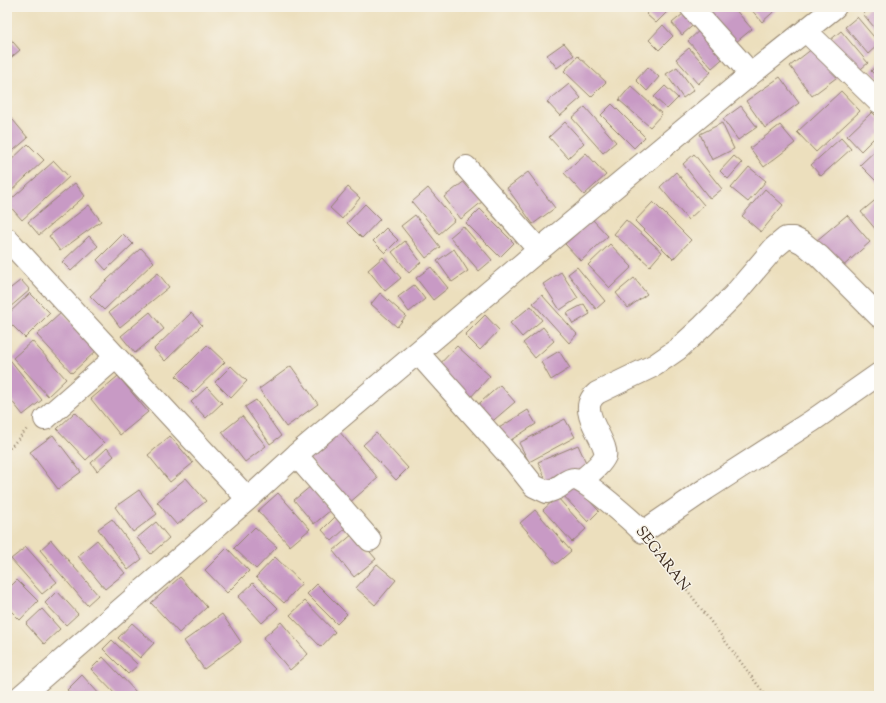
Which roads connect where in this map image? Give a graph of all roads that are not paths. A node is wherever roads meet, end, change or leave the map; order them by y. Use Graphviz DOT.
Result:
graph roads {
  1 [pos="691,7"];
  2 [pos="836,7"];
  3 [pos="806,31"];
  4 [pos="751,74"];
  5 [pos="879,102"];
  6 [pos="466,167"];
  7 [pos="7,239"];
  8 [pos="539,250"];
  9 [pos="879,316"];
  10 [pos="418,353"];
  11 [pos="116,357"];
  12 [pos="879,374"];
  13 [pos="45,419"];
  14 [pos="296,456"];
  15 [pos="581,481"];
  16 [pos="248,498"];
  17 [pos="370,540"];
  18 [pos="21,696"];
  1 -- 4 [label="street"];
  2 -- 3 [label="street"];
  3 -- 4 [label="street"];
  3 -- 5 [label="street"];
  4 -- 8 [label="street"];
  6 -- 8 [label="street"];
  7 -- 11 [label="street"];
  8 -- 10 [label="street"];
  9 -- 15 [label="street"];
  10 -- 14 [label="street"];
  10 -- 15 [label="street"];
  11 -- 13 [label="street"];
  11 -- 16 [label="street"];
  12 -- 15 [label="street, SEGARAN"];
  14 -- 16 [label="street"];
  14 -- 17 [label="street"];
  16 -- 18 [label="street"];
}
